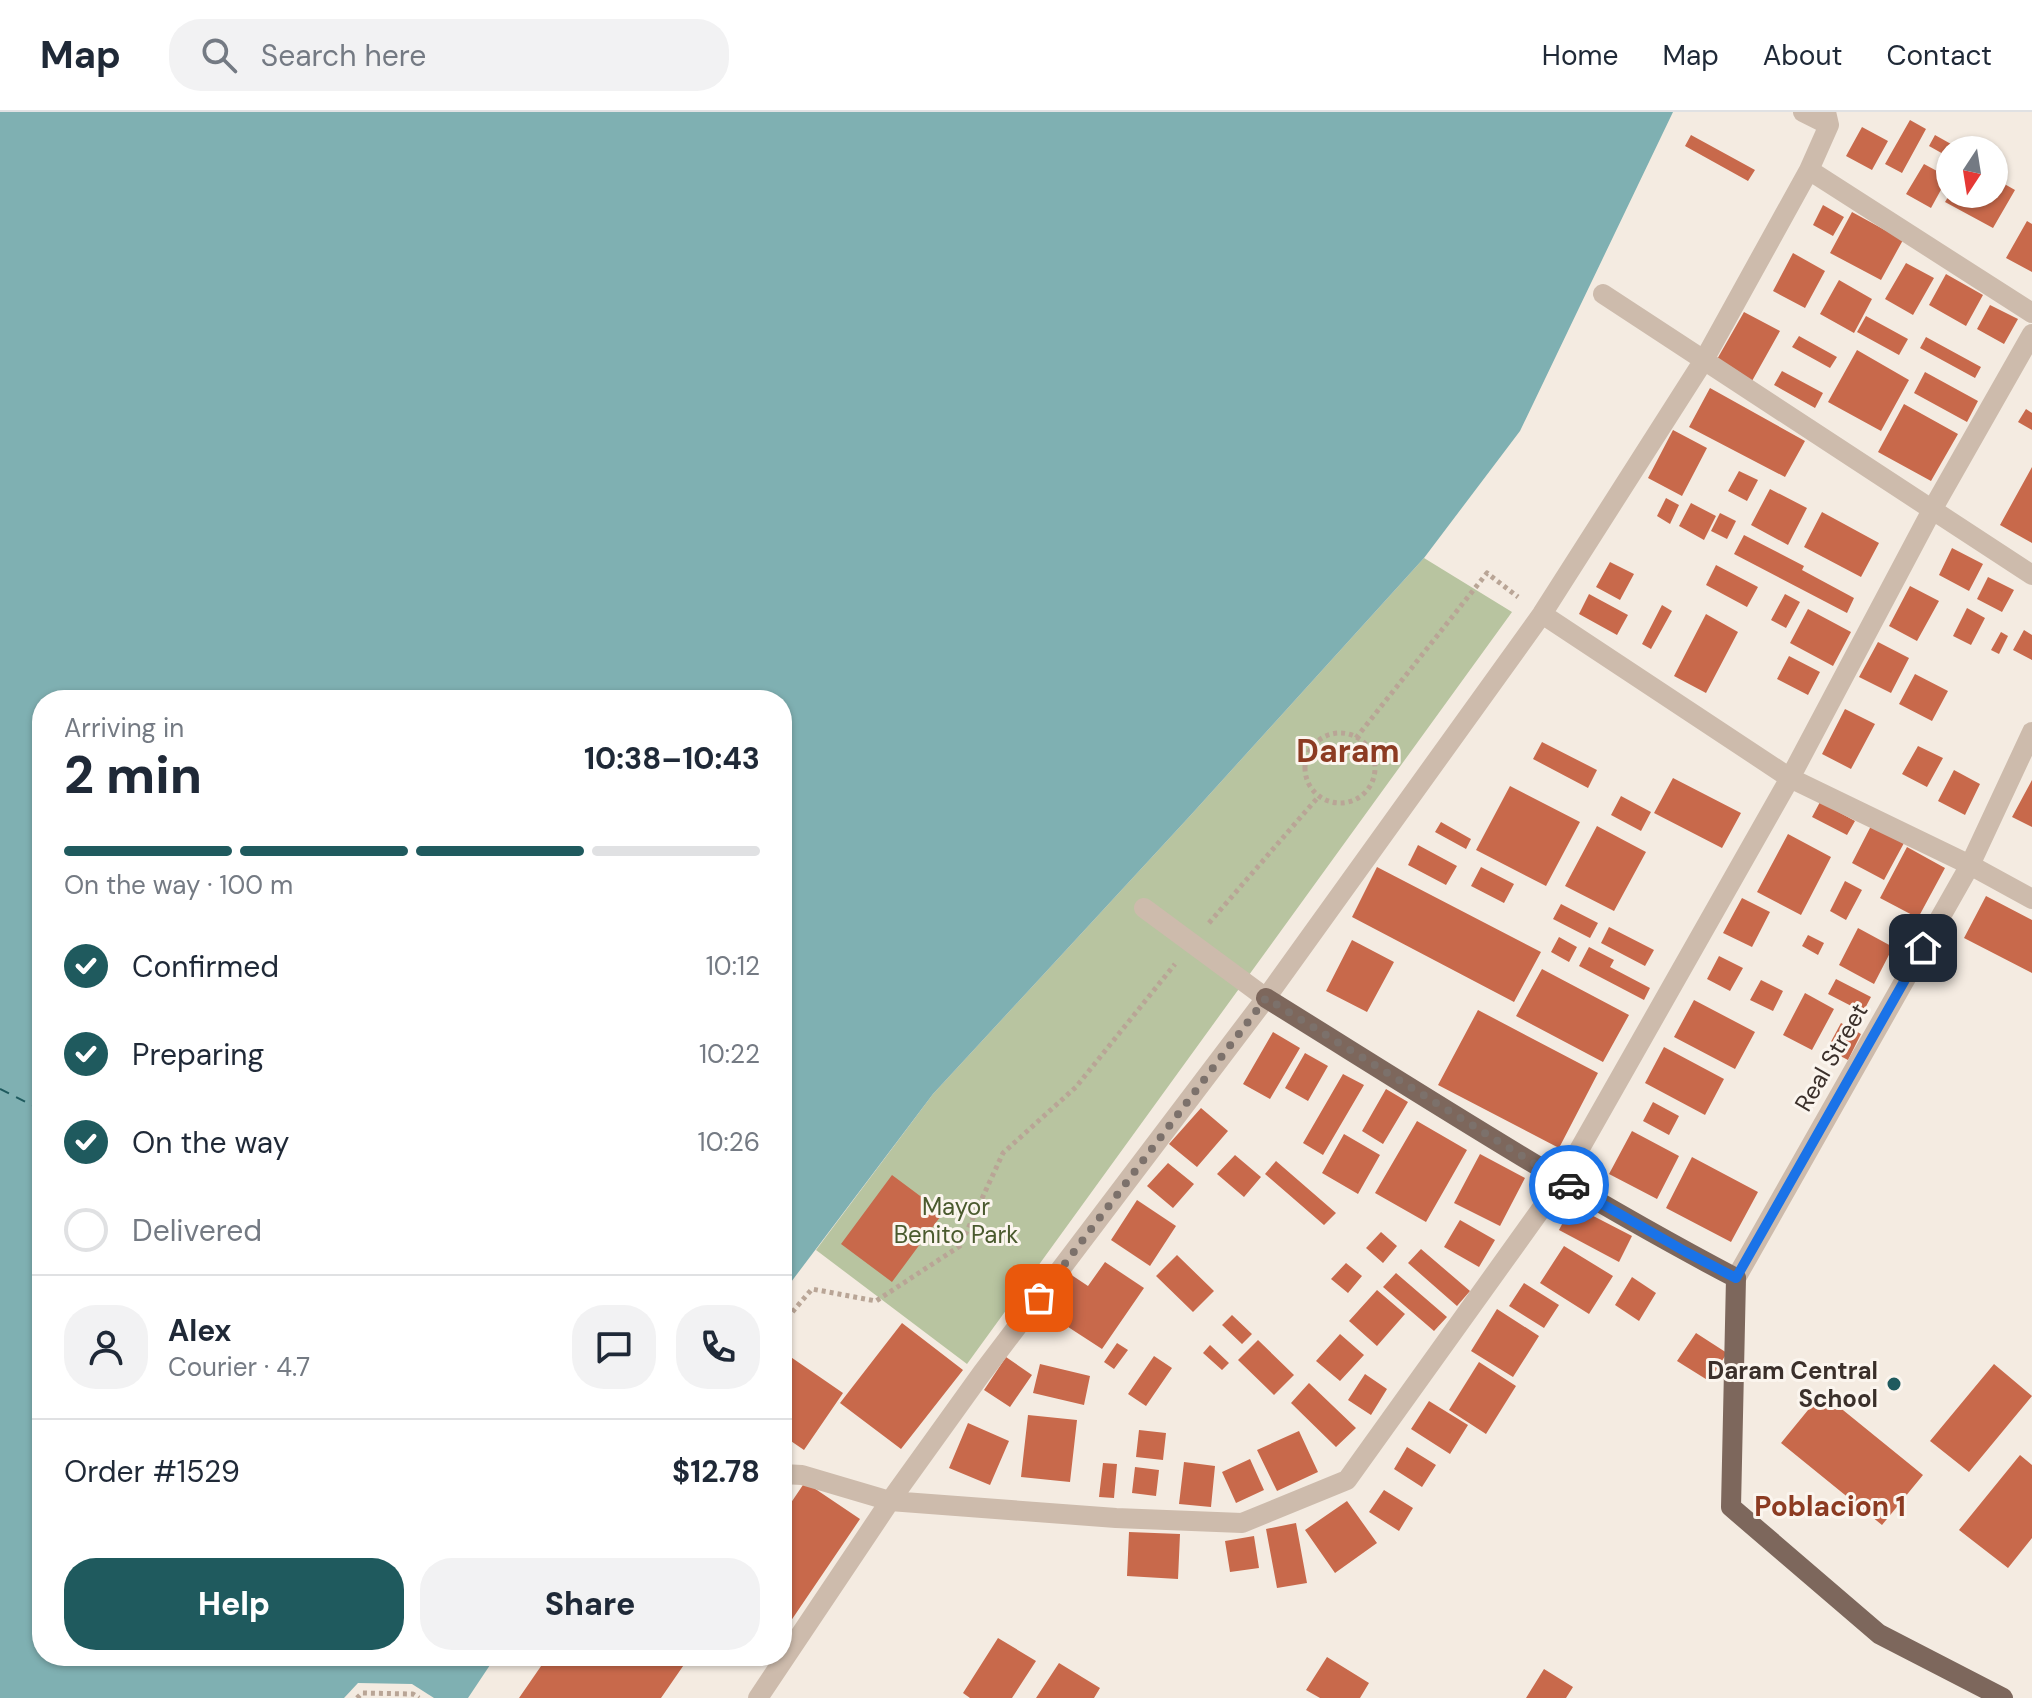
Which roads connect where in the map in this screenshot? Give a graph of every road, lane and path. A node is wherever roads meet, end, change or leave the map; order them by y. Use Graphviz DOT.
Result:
graph roads {
  1 [pos="1803,112"];
  2 [pos="1827,119"];
  3 [pos="1809,170"];
  4 [pos="1603,294"];
  5 [pos="2032,313"];
  6 [pos="2032,334"];
  7 [pos="1704,360"];
  8 [pos="1932,510"];
  9 [pos="2032,575"];
  10 [pos="1542,614"];
  11 [pos="2032,732"];
  12 [pos="1356,738"];
  13 [pos="1790,778"];
  14 [pos="1319,796"];
  15 [pos="1970,865"];
  16 [pos="2032,899"];
  17 [pos="1144,908"];
  18 [pos="1192,942"];
  19 [pos="1266,998"];
  20 [pos="1562,1180"];
  21 [pos="1736,1278"];
  22 [pos="792,1312"];
  23 [pos="792,1474"];
  24 [pos="890,1501"];
  25 [pos="792,1647"];
  26 [pos="779,1666"];
  27 [pos="357,1698"];
  28 [pos="419,1698"];
  29 [pos="758,1698"];
  30 [pos="2003,1698"];
  1 -- 2 [label="street"];
  2 -- 3 [label="street"];
  3 -- 5 [label="street"];
  3 -- 7 [label="street"];
  4 -- 7 [label="street"];
  6 -- 8 [label="street"];
  7 -- 8 [label="street"];
  7 -- 10 [label="street"];
  8 -- 9 [label="street"];
  8 -- 13 [label="street"];
  10 -- 12 [label="path"];
  10 -- 13 [label="street"];
  10 -- 19 [label="street"];
  11 -- 15 [label="street, Real Street"];
  12 -- 14 [label="path"];
  12 -- 14 [label="path"];
  13 -- 15 [label="street"];
  13 -- 20 [label="street"];
  14 -- 18 [label="path"];
  15 -- 16 [label="street"];
  15 -- 21 [label="street, Real Street"];
  17 -- 18 [label="street"];
  18 -- 19 [label="street"];
  18 -- 22 [label="path"];
  19 -- 20 [label="main road"];
  19 -- 24 [label="street"];
  20 -- 21 [label="main road"];
  20 -- 24 [label="street"];
  21 -- 30 [label="main road"];
  23 -- 24 [label="street"];
  24 -- 25 [label="street"];
  26 -- 29 [label="street"];
  27 -- 28 [label="path"];
}
